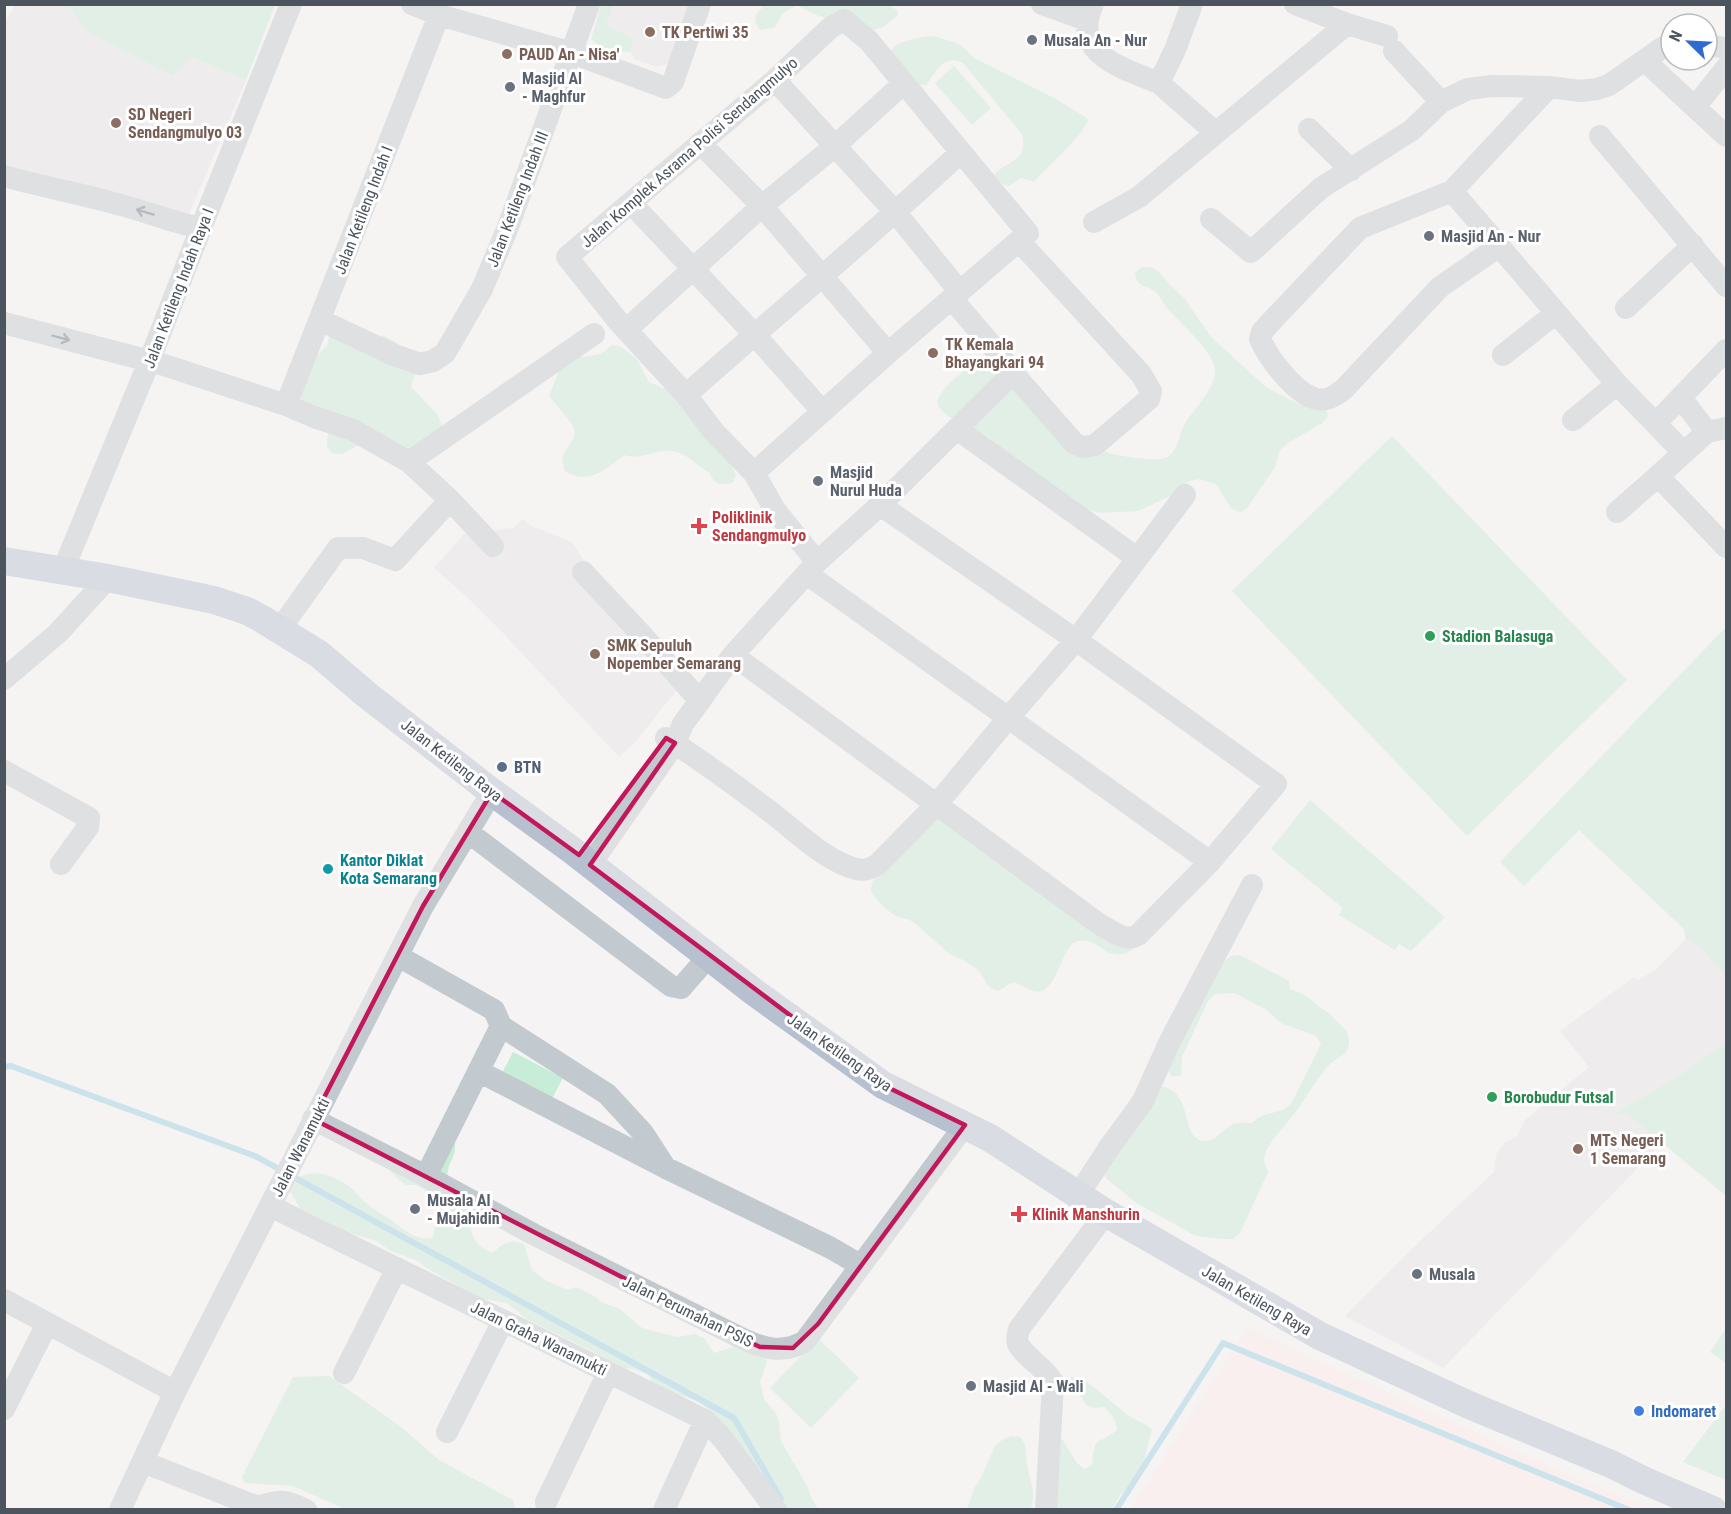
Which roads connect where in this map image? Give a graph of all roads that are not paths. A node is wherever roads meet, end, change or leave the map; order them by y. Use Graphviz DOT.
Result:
graph roads {
  1 [pos="291,4"];
  2 [pos="411,4"];
  3 [pos="589,4"];
  4 [pos="700,4"];
  5 [pos="1042,4"];
  6 [pos="1192,4"];
  7 [pos="1306,6"];
  8 [pos="1089,12"];
  9 [pos="439,15"];
  10 [pos="1347,24"];
  11 [pos="1659,52"];
  12 [pos="572,53"];
  13 [pos="1645,61"];
  14 [pos="1726,68"];
  15 [pos="776,81"];
  16 [pos="904,83"];
  17 [pos="1159,83"];
  18 [pos="1550,87"];
  19 [pos="1441,102"];
  20 [pos="1695,106"];
  21 [pos="1309,129"];
  22 [pos="1215,132"];
  23 [pos="1600,136"];
  24 [pos="1726,136"];
  25 [pos="700,143"];
  26 [pos="835,146"];
  27 [pos="960,153"];
  28 [pos="1351,171"];
  29 [pos="4,176"];
  30 [pos="1452,191"];
  31 [pos="631,203"];
  32 [pos="762,206"];
  33 [pos="896,213"];
  34 [pos="1211,219"];
  35 [pos="1094,222"];
  36 [pos="201,228"];
  37 [pos="1024,237"];
  38 [pos="1693,245"];
  39 [pos="1498,247"];
  40 [pos="693,270"];
  41 [pos="824,276"];
  42 [pos="1726,286"];
  43 [pos="956,296"];
  44 [pos="1626,308"];
  45 [pos="1556,313"];
  46 [pos="320,320"];
  47 [pos="4,323"];
  48 [pos="626,330"];
  49 [pos="594,334"];
  50 [pos="754,334"];
  51 [pos="1726,350"];
  52 [pos="888,353"];
  53 [pos="1503,355"];
  54 [pos="150,362"];
  55 [pos="1013,374"];
  56 [pos="1617,384"];
  57 [pos="686,395"];
  58 [pos="1681,399"];
  59 [pos="286,405"];
  60 [pos="822,411"];
  61 [pos="1573,420"];
  62 [pos="1656,423"];
  63 [pos="957,429"];
  64 [pos="1717,430"];
  65 [pos="1683,452"];
  66 [pos="409,462"];
  67 [pos="753,473"];
  68 [pos="1658,477"];
  69 [pos="1185,495"];
  70 [pos="450,501"];
  71 [pos="880,505"];
  72 [pos="1617,512"];
  73 [pos="493,546"];
  74 [pos="1726,547"];
  75 [pos="1137,558"];
  76 [pos="4,561"];
  77 [pos="812,568"];
  78 [pos="63,570"];
  79 [pos="583,572"];
  80 [pos="108,578"];
  81 [pos="280,629"];
  82 [pos="1076,640"];
  83 [pos="733,655"];
  84 [pos="4,680"];
  85 [pos="700,701"];
  86 [pos="1009,717"];
  87 [pos="675,735"];
  88 [pos="4,771"];
  89 [pos="492,792"];
  90 [pos="937,804"];
  91 [pos="468,832"];
  92 [pos="584,860"];
  93 [pos="1210,862"];
  94 [pos="61,864"];
  95 [pos="1252,885"];
  96 [pos="398,956"];
  97 [pos="708,957"];
  98 [pos="501,1026"];
  99 [pos="480,1072"];
  100 [pos="310,1125"];
  101 [pos="965,1125"];
  102 [pos="666,1168"];
  103 [pos="426,1176"];
  104 [pos="1078,1195"];
  105 [pos="274,1199"];
  106 [pos="1106,1213"];
  107 [pos="860,1265"];
  108 [pos="397,1268"];
  109 [pos="4,1300"];
  110 [pos="503,1321"];
  111 [pos="47,1324"];
  112 [pos="608,1372"];
  113 [pos="344,1373"];
  114 [pos="175,1392"];
  115 [pos="4,1409"];
  116 [pos="705,1420"];
  117 [pos="447,1432"];
  118 [pos="144,1462"];
  119 [pos="546,1502"];
  120 [pos="258,1508"];
  121 [pos="120,1509"];
  122 [pos="306,1509"];
  123 [pos="664,1509"];
  124 [pos="776,1509"];
  125 [pos="1046,1509"];
  126 [pos="1713,1509"];
  1 -- 36 [label="street, Jalan Ketileng Indah Raya I"];
  2 -- 9 [label="street"];
  3 -- 12 [label="street, Jalan Ketileng Indah III"];
  4 -- 12 [label="street"];
  5 -- 8 [label="street"];
  6 -- 17 [label="street"];
  7 -- 10 [label="street"];
  8 -- 17 [label="street"];
  9 -- 12 [label="street"];
  9 -- 46 [label="street, Jalan Ketileng Indah I"];
  10 -- 19 [label="street"];
  10 -- 22 [label="street"];
  11 -- 13 [label="street"];
  12 -- 46 [label="street, Jalan Ketileng Indah III"];
  13 -- 18 [label="street"];
  13 -- 20 [label="street"];
  14 -- 20 [label="street"];
  15 -- 16 [label="street, Jalan Komplek Asrama Polisi Sendangmulyo"];
  15 -- 25 [label="street, Jalan Komplek Asrama Polisi Sendangmulyo"];
  15 -- 26 [label="street"];
  16 -- 26 [label="street"];
  16 -- 27 [label="street, Jalan Komplek Asrama Polisi Sendangmulyo"];
  17 -- 22 [label="street"];
  18 -- 19 [label="street"];
  18 -- 30 [label="street"];
  19 -- 28 [label="street"];
  20 -- 24 [label="street"];
  21 -- 28 [label="street"];
  22 -- 35 [label="street"];
  23 -- 38 [label="street"];
  25 -- 31 [label="street, Jalan Komplek Asrama Polisi Sendangmulyo"];
  25 -- 32 [label="street"];
  26 -- 32 [label="street"];
  26 -- 33 [label="street"];
  27 -- 33 [label="street"];
  27 -- 37 [label="street, Jalan Komplek Asrama Polisi Sendangmulyo"];
  28 -- 34 [label="street"];
  36 -- 29 [label="street, one-way"];
  30 -- 39 [label="street"];
  30 -- 39 [label="street"];
  31 -- 40 [label="street"];
  31 -- 48 [label="street, Jalan Komplek Asrama Polisi Sendangmulyo"];
  32 -- 40 [label="street"];
  32 -- 41 [label="street"];
  33 -- 41 [label="street"];
  33 -- 43 [label="street"];
  36 -- 54 [label="street, Jalan Ketileng Indah Raya I"];
  37 -- 43 [label="street"];
  37 -- 55 [label="street, Jalan Komplek Asrama Polisi Sendangmulyo"];
  38 -- 42 [label="street"];
  38 -- 44 [label="street"];
  39 -- 45 [label="street"];
  40 -- 48 [label="street"];
  40 -- 50 [label="street"];
  41 -- 50 [label="street"];
  41 -- 52 [label="street"];
  43 -- 52 [label="street"];
  43 -- 55 [label="street"];
  45 -- 53 [label="street"];
  45 -- 56 [label="street"];
  46 -- 59 [label="street, Jalan Ketileng Indah I"];
  47 -- 54 [label="street, one-way"];
  48 -- 57 [label="street, Jalan Komplek Asrama Polisi Sendangmulyo"];
  49 -- 66 [label="street"];
  50 -- 57 [label="street"];
  50 -- 60 [label="street"];
  51 -- 58 [label="street"];
  52 -- 60 [label="street"];
  54 -- 59 [label="street"];
  54 -- 78 [label="street, Jalan Ketileng Indah Raya I"];
  55 -- 63 [label="street"];
  56 -- 61 [label="street"];
  56 -- 62 [label="street"];
  57 -- 67 [label="street, Jalan Komplek Asrama Polisi Sendangmulyo"];
  58 -- 62 [label="street"];
  58 -- 64 [label="street"];
  59 -- 66 [label="street"];
  60 -- 67 [label="street"];
  62 -- 65 [label="street"];
  63 -- 71 [label="street"];
  63 -- 75 [label="street"];
  64 -- 65 [label="street"];
  65 -- 68 [label="street"];
  66 -- 70 [label="street"];
  67 -- 77 [label="street, Jalan Komplek Asrama Polisi Sendangmulyo"];
  68 -- 72 [label="street"];
  68 -- 74 [label="street"];
  69 -- 75 [label="street"];
  70 -- 73 [label="street"];
  70 -- 81 [label="street"];
  71 -- 77 [label="street"];
  71 -- 82 [label="street"];
  75 -- 82 [label="street"];
  76 -- 78 [label="main road, Jalan Ketileng Raya"];
  77 -- 83 [label="street"];
  77 -- 86 [label="street, Jalan Komplek Asrama Polisi Sendangmulyo"];
  78 -- 80 [label="main road, Jalan Ketileng Raya"];
  79 -- 85 [label="street"];
  80 -- 81 [label="main road, Jalan Ketileng Raya"];
  80 -- 84 [label="street"];
  81 -- 89 [label="main road, Jalan Ketileng Raya"];
  82 -- 86 [label="street"];
  82 -- 93 [label="street"];
  83 -- 85 [label="street"];
  83 -- 90 [label="street"];
  85 -- 87 [label="street"];
  86 -- 90 [label="street"];
  86 -- 93 [label="street, Jalan Komplek Asrama Polisi Sendangmulyo"];
  87 -- 90 [label="street"];
  87 -- 92 [label="street"];
  88 -- 94 [label="street"];
  89 -- 91 [label="street, Jalan Wanamukti"];
  89 -- 92 [label="main road, Jalan Ketileng Raya"];
  90 -- 93 [label="street"];
  91 -- 96 [label="street, Jalan Wanamukti"];
  91 -- 97 [label="street"];
  92 -- 97 [label="main road, Jalan Ketileng Raya"];
  95 -- 104 [label="street"];
  96 -- 98 [label="street"];
  96 -- 100 [label="street, Jalan Wanamukti"];
  97 -- 101 [label="main road, Jalan Ketileng Raya"];
  98 -- 99 [label="street"];
  98 -- 102 [label="street"];
  99 -- 102 [label="street"];
  99 -- 103 [label="street"];
  100 -- 103 [label="street, Jalan Perumahan PSIS"];
  100 -- 105 [label="street, Jalan Wanamukti"];
  101 -- 104 [label="main road, Jalan Ketileng Raya"];
  101 -- 107 [label="street, Jalan Perumahan PSIS"];
  102 -- 107 [label="street"];
  103 -- 107 [label="street, Jalan Perumahan PSIS"];
  104 -- 106 [label="main road, Jalan Ketileng Raya"];
  105 -- 108 [label="street, Jalan Graha Wanamukti"];
  105 -- 114 [label="street, Jalan Wanamukti"];
  106 -- 125 [label="street"];
  106 -- 126 [label="main road, Jalan Ketileng Raya"];
  108 -- 110 [label="street, Jalan Graha Wanamukti"];
  108 -- 113 [label="street"];
  109 -- 111 [label="street"];
  110 -- 112 [label="street, Jalan Graha Wanamukti"];
  110 -- 117 [label="street"];
  111 -- 114 [label="street"];
  111 -- 115 [label="street"];
  112 -- 116 [label="street, Jalan Graha Wanamukti"];
  112 -- 119 [label="street"];
  114 -- 118 [label="street, Jalan Wanamukti"];
  116 -- 123 [label="street"];
  116 -- 124 [label="street, Jalan Graha Wanamukti"];
  118 -- 120 [label="street"];
  118 -- 121 [label="street, Jalan Wanamukti"];
  120 -- 122 [label="street"];
}
